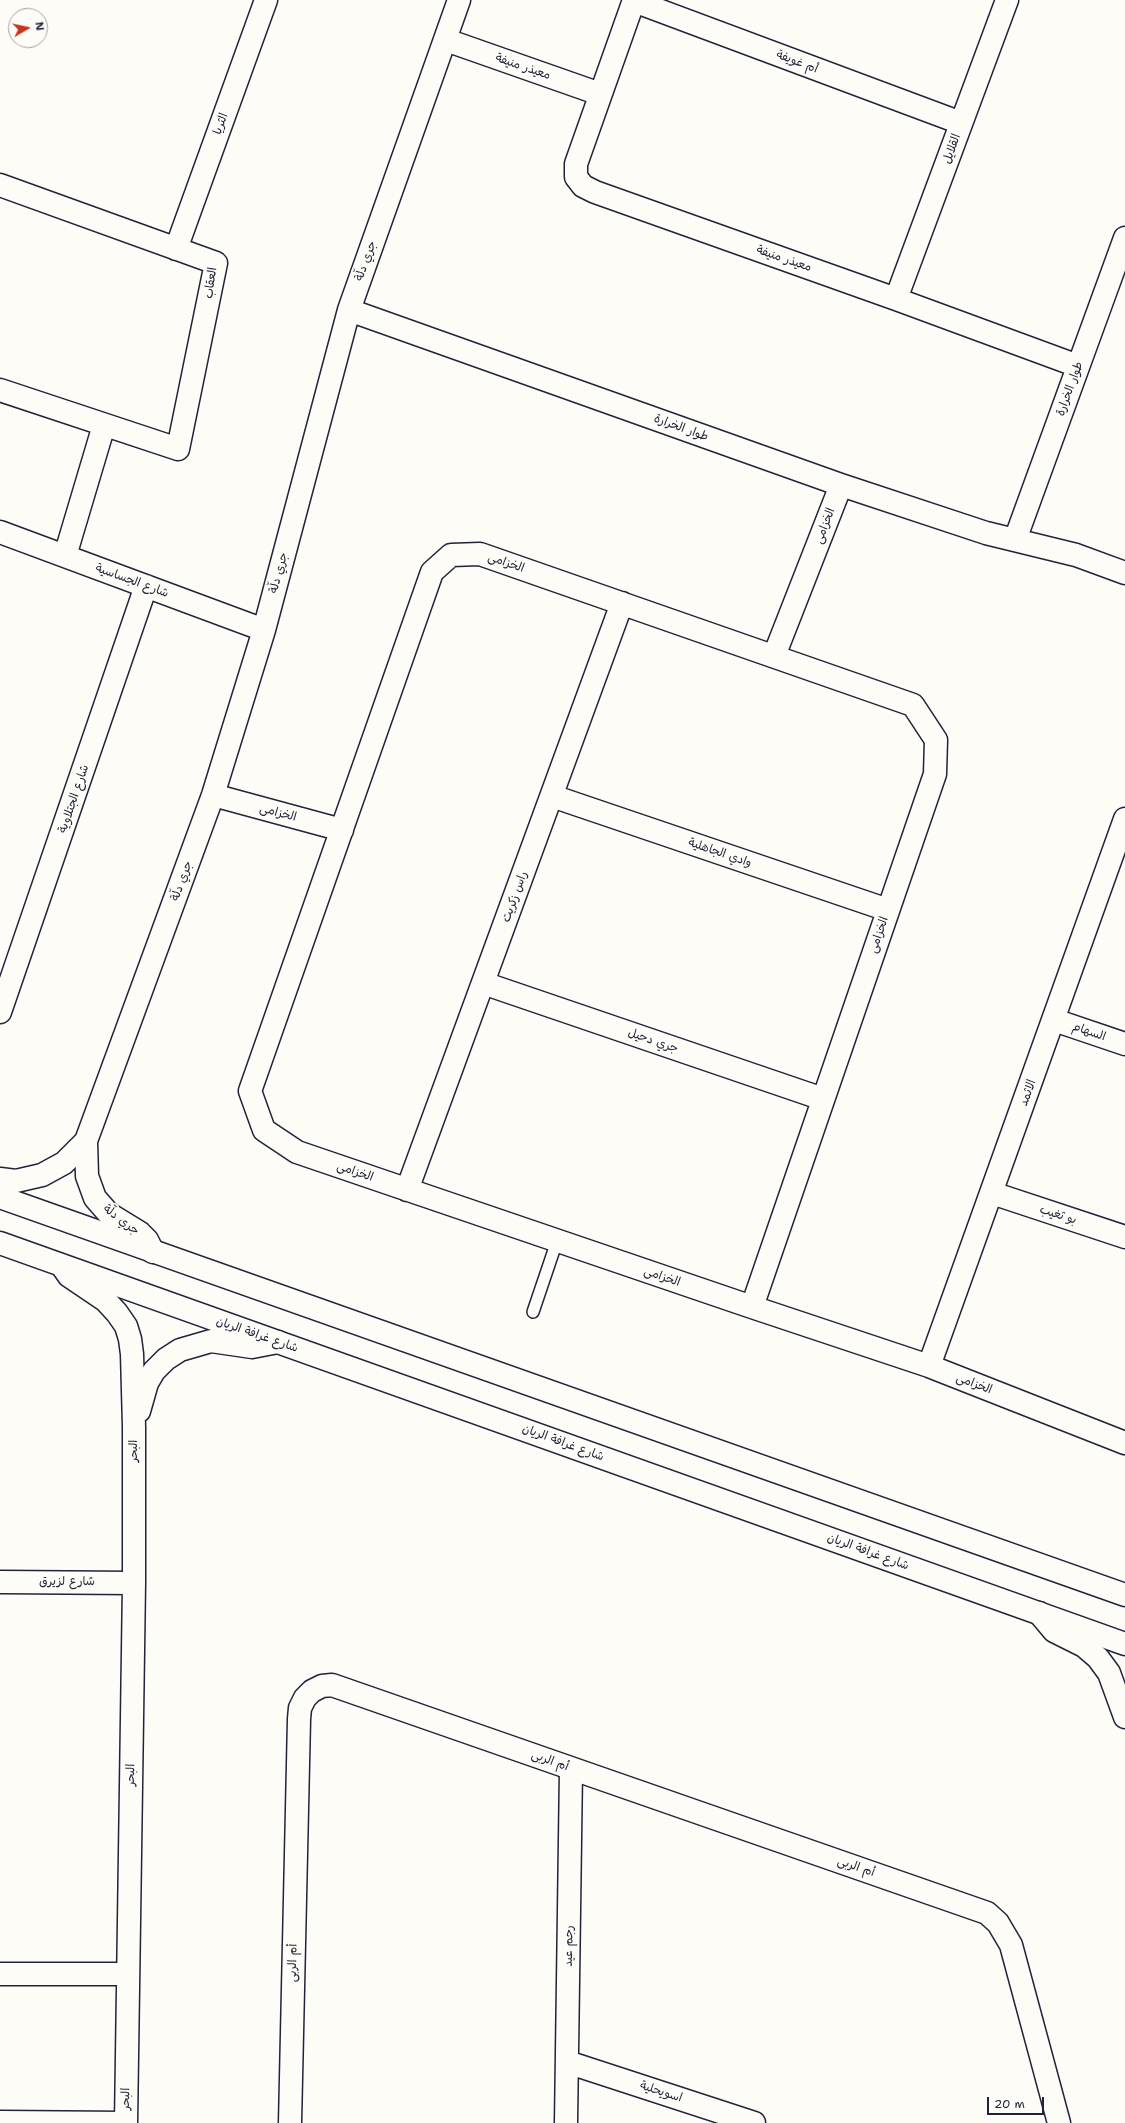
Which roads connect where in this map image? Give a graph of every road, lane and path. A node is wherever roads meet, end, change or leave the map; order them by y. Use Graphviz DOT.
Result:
graph roads {
  1 [pos="266,0"];
  2 [pos="459,0"];
  3 [pos="634,0"];
  4 [pos="1007,0"];
  5 [pos="446,40"];
  6 [pos="600,94"];
  7 [pos="961,124"];
  8 [pos="0,185"];
  9 [pos="1125,238"];
  10 [pos="176,249"];
  11 [pos="896,298"];
  12 [pos="349,310"];
  13 [pos="1078,366"];
  14 [pos="0,390"];
  15 [pos="104,425"];
  16 [pos="841,485"];
  17 [pos="0,532"];
  18 [pos="1015,540"];
  19 [pos="65,556"];
  20 [pos="1125,573"];
  21 [pos="146,586"];
  22 [pos="622,603"];
  23 [pos="264,630"];
  24 [pos="774,656"];
  25 [pos="214,795"];
  26 [pos="552,796"];
  27 [pos="1125,819"];
  28 [pos="342,830"];
  29 [pos="1121,845"];
  30 [pos="888,910"];
  31 [pos="483,983"];
  32 [pos="0,1012"];
  33 [pos="1054,1020"];
  34 [pos="1125,1044"];
  35 [pos="823,1099"];
  36 [pos="86,1141"];
  37 [pos="0,1179"];
  38 [pos="407,1190"];
  39 [pos="992,1193"];
  40 [pos="0,1198"];
  41 [pos="1125,1237"];
  42 [pos="557,1241"];
  43 [pos="0,1243"];
  44 [pos="153,1252"];
  45 [pos="62,1266"];
  46 [pos="752,1307"];
  47 [pos="533,1312"];
  48 [pos="278,1342"];
  49 [pos="929,1366"];
  50 [pos="134,1427"];
  51 [pos="1125,1443"];
  52 [pos="0,1582"];
  53 [pos="134,1583"];
  54 [pos="1125,1596"];
  55 [pos="1040,1613"];
  56 [pos="1125,1644"];
  57 [pos="1125,1717"];
  58 [pos="571,1769"];
  59 [pos="0,1974"];
  60 [pos="128,1974"];
  61 [pos="567,2062"];
  62 [pos="0,2122"];
  63 [pos="126,2123"];
  64 [pos="290,2123"];
  65 [pos="566,2123"];
  66 [pos="754,2123"];
  67 [pos="1059,2123"];
  1 -- 10 [label="street, الثريا"];
  2 -- 5 [label="street, جري دلّة"];
  3 -- 6 [label="street, معيذر منيفة"];
  3 -- 7 [label="street, أم غويفة"];
  4 -- 7 [label="street, القلايل"];
  5 -- 6 [label="street, معيذر منيفة"];
  5 -- 12 [label="street, جري دلّة"];
  6 -- 11 [label="street, معيذر منيفة"];
  7 -- 11 [label="street, القلايل"];
  8 -- 10 [label="street, العقاب"];
  9 -- 13 [label="street, طوار الخرارة"];
  10 -- 15 [label="street, العقاب"];
  11 -- 13 [label="street, معيذر منيفة"];
  12 -- 16 [label="street, طوار الخرارة"];
  12 -- 23 [label="street, جري دلّة"];
  13 -- 18 [label="street, طوار الخرارة"];
  14 -- 15 [label="street, العقاب"];
  15 -- 19 [label="street"];
  16 -- 18 [label="street, طوار الخرارة"];
  16 -- 24 [label="street, الخزامى"];
  17 -- 19 [label="street, شارع الجساسية"];
  18 -- 20 [label="street, طوار الخرارة"];
  19 -- 21 [label="street, شارع الجساسية"];
  21 -- 23 [label="street, شارع الجساسية"];
  21 -- 32 [label="street, شارع الجتلاوية"];
  22 -- 24 [label="street, الخزامى"];
  22 -- 26 [label="street, راس زكريت"];
  22 -- 28 [label="street, الخزامى"];
  23 -- 25 [label="street, جري دلّة"];
  24 -- 30 [label="street, الخزامى"];
  25 -- 28 [label="street, الخزامى"];
  25 -- 36 [label="street, جري دلّة"];
  26 -- 30 [label="street, وادي الجاهلية"];
  26 -- 31 [label="street, راس زكريت"];
  27 -- 29 [label="street, الاثمد"];
  28 -- 38 [label="street, الخزامى"];
  29 -- 33 [label="street, الاثمد"];
  30 -- 35 [label="street, الخزامى"];
  31 -- 35 [label="street, جري دحيل"];
  31 -- 38 [label="street, راس زكريت"];
  33 -- 34 [label="street, السهام"];
  33 -- 39 [label="street, الاثمد"];
  35 -- 46 [label="street, الخزامى"];
  36 -- 37 [label="street, جري دلّة"];
  36 -- 44 [label="street, جري دلّة"];
  38 -- 42 [label="street, الخزامى"];
  39 -- 41 [label="street, بو ثغيب"];
  39 -- 49 [label="street, الاثمد"];
  40 -- 44 [label="street"];
  42 -- 46 [label="street, الخزامى"];
  42 -- 47 [label="lane"];
  43 -- 45 [label="street, شارع غرافة الريان"];
  44 -- 54 [label="street"];
  45 -- 48 [label="street, شارع غرافة الريان"];
  45 -- 50 [label="street, البحر"];
  46 -- 49 [label="street, الخزامى"];
  48 -- 50 [label="street, البحر"];
  48 -- 55 [label="street, شارع غرافة الريان"];
  49 -- 51 [label="street, الخزامى"];
  50 -- 53 [label="street, البحر"];
  52 -- 53 [label="street, شارع لزيرق"];
  53 -- 60 [label="street, البحر"];
  55 -- 56 [label="street, شارع غرافة الريان"];
  55 -- 57 [label="street"];
  58 -- 61 [label="street, رجم عيد"];
  58 -- 64 [label="street, أم الربى"];
  58 -- 67 [label="street, أم الربى"];
  59 -- 60 [label="street"];
  60 -- 63 [label="street, البحر"];
  61 -- 65 [label="street, رجم عيد"];
  61 -- 66 [label="street, اسويحلية"];
  62 -- 63 [label="street"];
}
